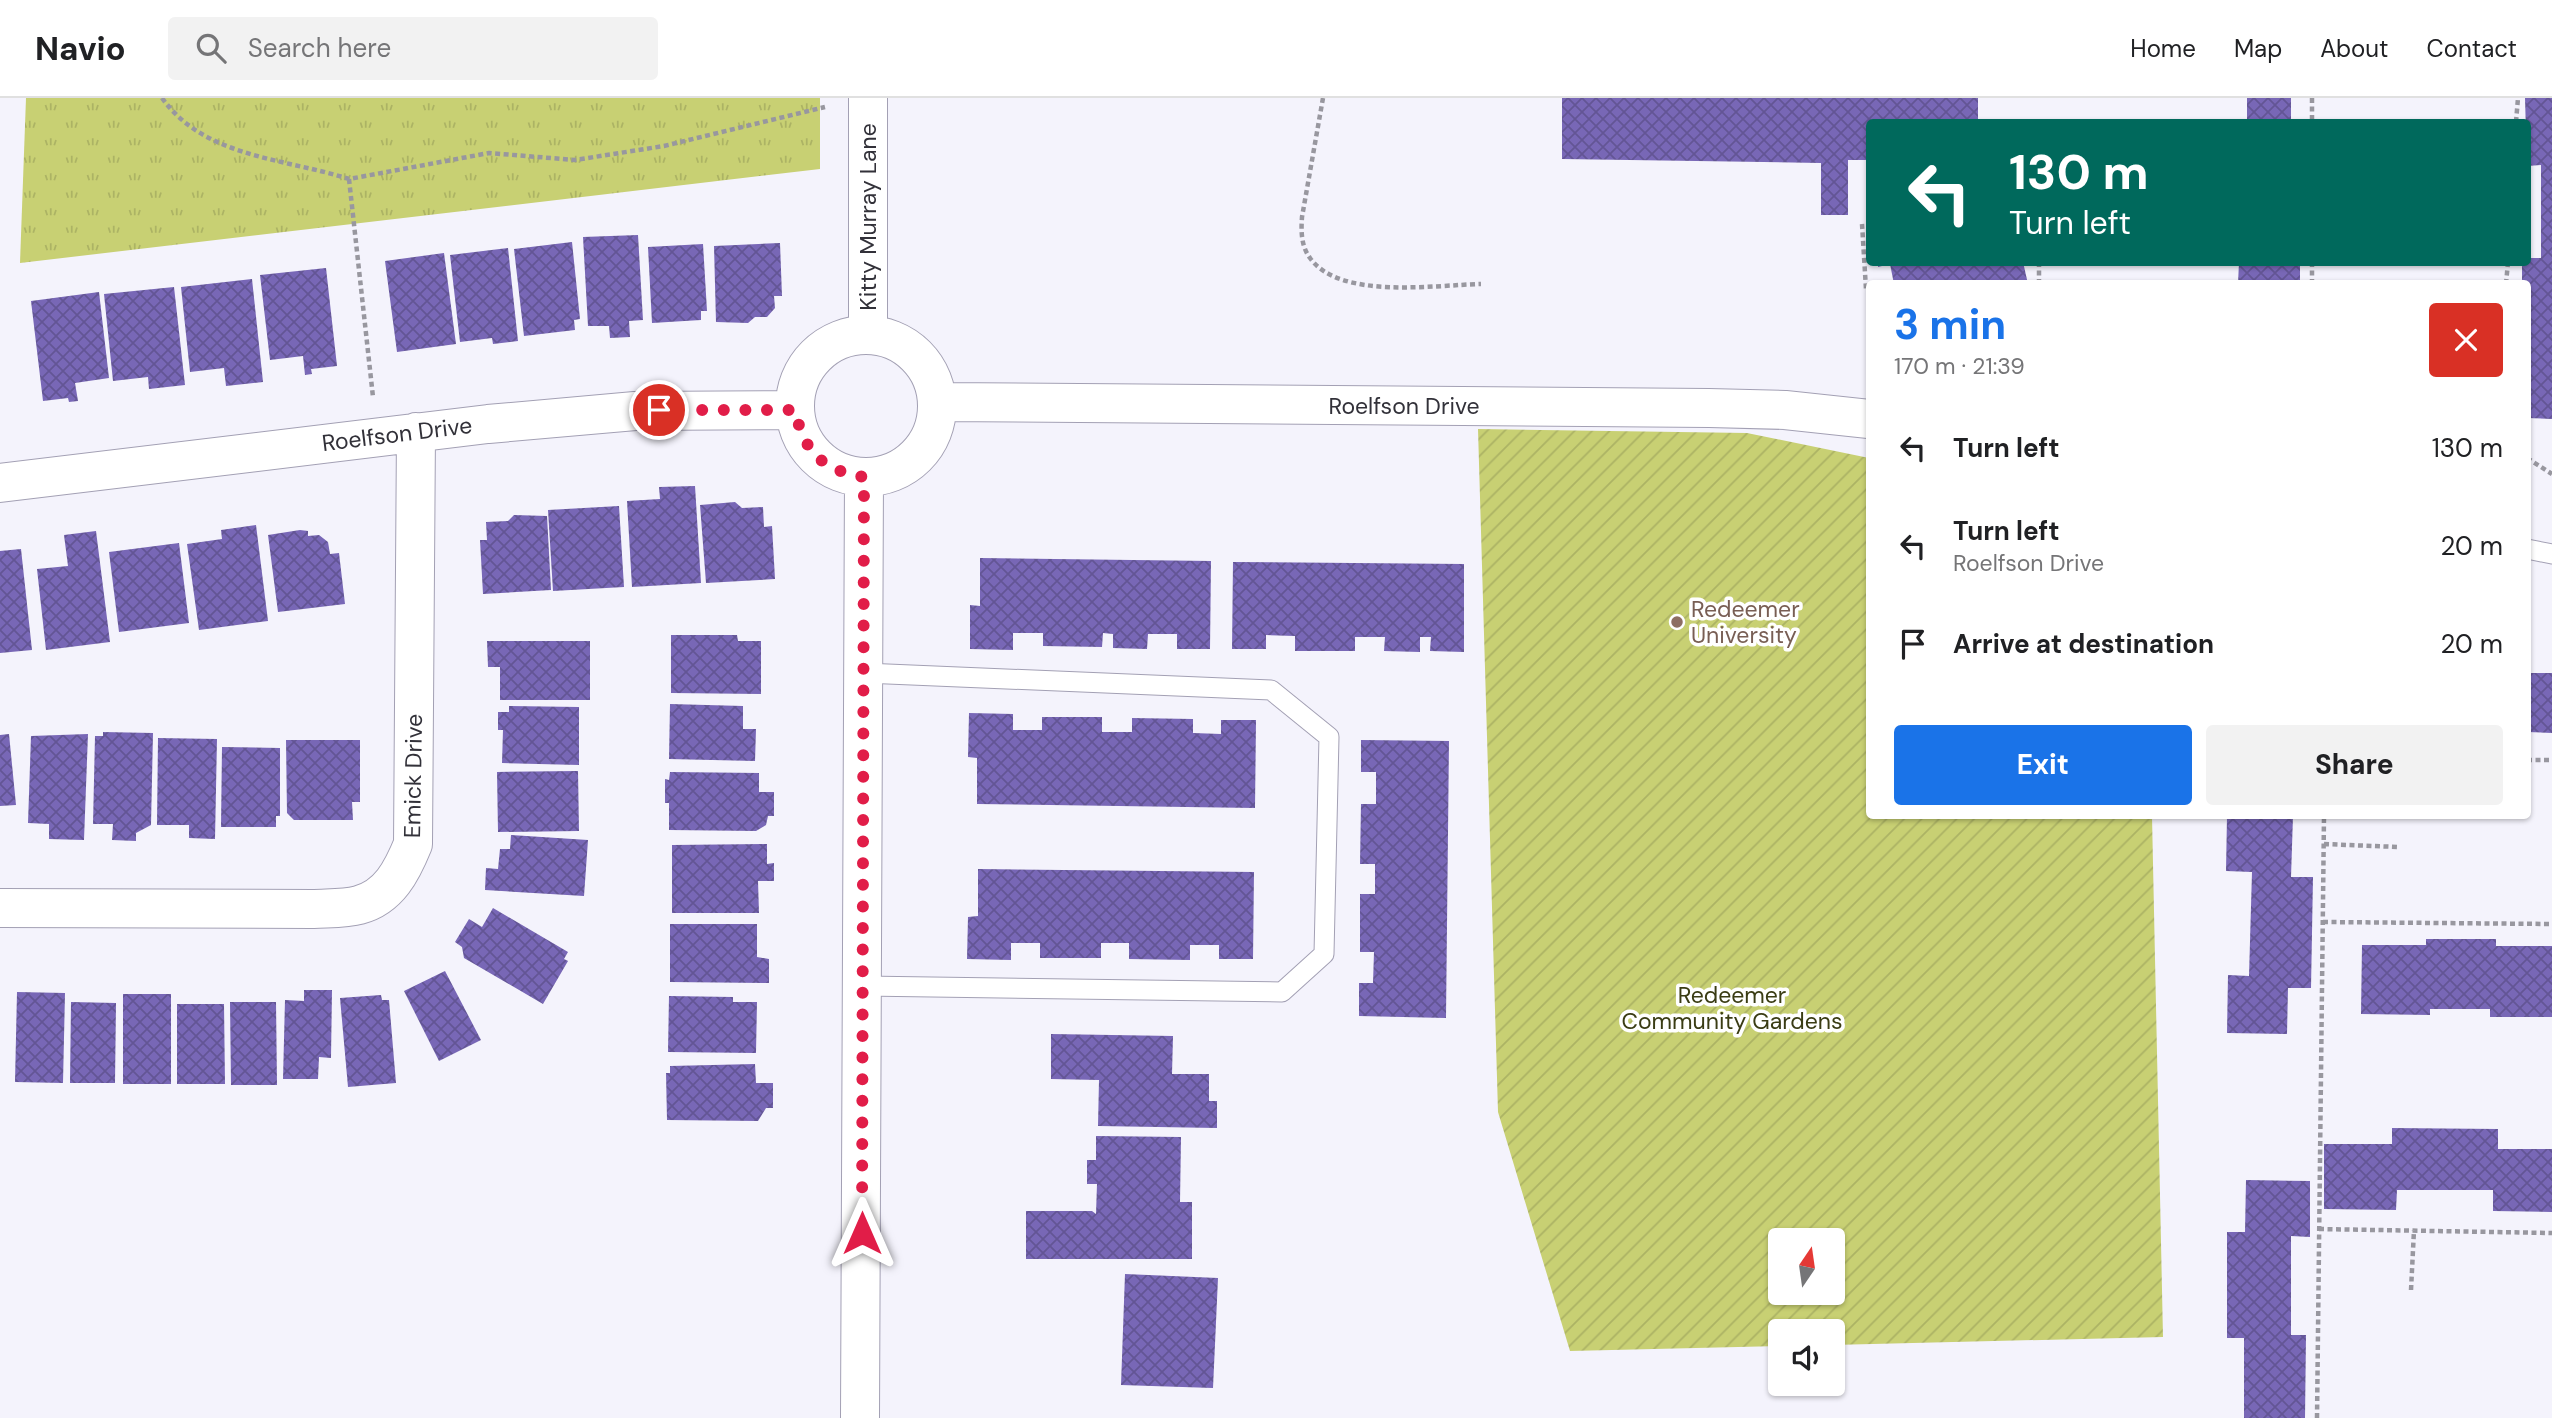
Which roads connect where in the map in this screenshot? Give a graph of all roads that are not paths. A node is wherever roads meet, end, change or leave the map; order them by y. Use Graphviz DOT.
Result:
graph roads {
  1 [pos="868,98"];
  2 [pos="868,335"];
  3 [pos="938,402"];
  4 [pos="795,410"];
  5 [pos="1866,419"];
  6 [pos="416,432"];
  7 [pos="864,477"];
  8 [pos="0,483"];
  9 [pos="2531,550"];
  10 [pos="2552,554"];
  11 [pos="864,673"];
  12 [pos="0,908"];
  13 [pos="863,986"];
  14 [pos="860,1418"];
  1 -- 2 [label="street, Kitty Murray Lane"];
  2 -- 3 [label="street"];
  2 -- 4 [label="street"];
  3 -- 5 [label="street, Roelfson Drive"];
  3 -- 7 [label="street"];
  4 -- 6 [label="street, Roelfson Drive"];
  4 -- 7 [label="street"];
  6 -- 8 [label="street, Roelfson Drive"];
  6 -- 12 [label="street, Emick Drive"];
  7 -- 11 [label="street"];
  9 -- 10 [label="lane"];
  11 -- 13 [label="street"];
  11 -- 13 [label="lane"];
  13 -- 14 [label="street"];
}
